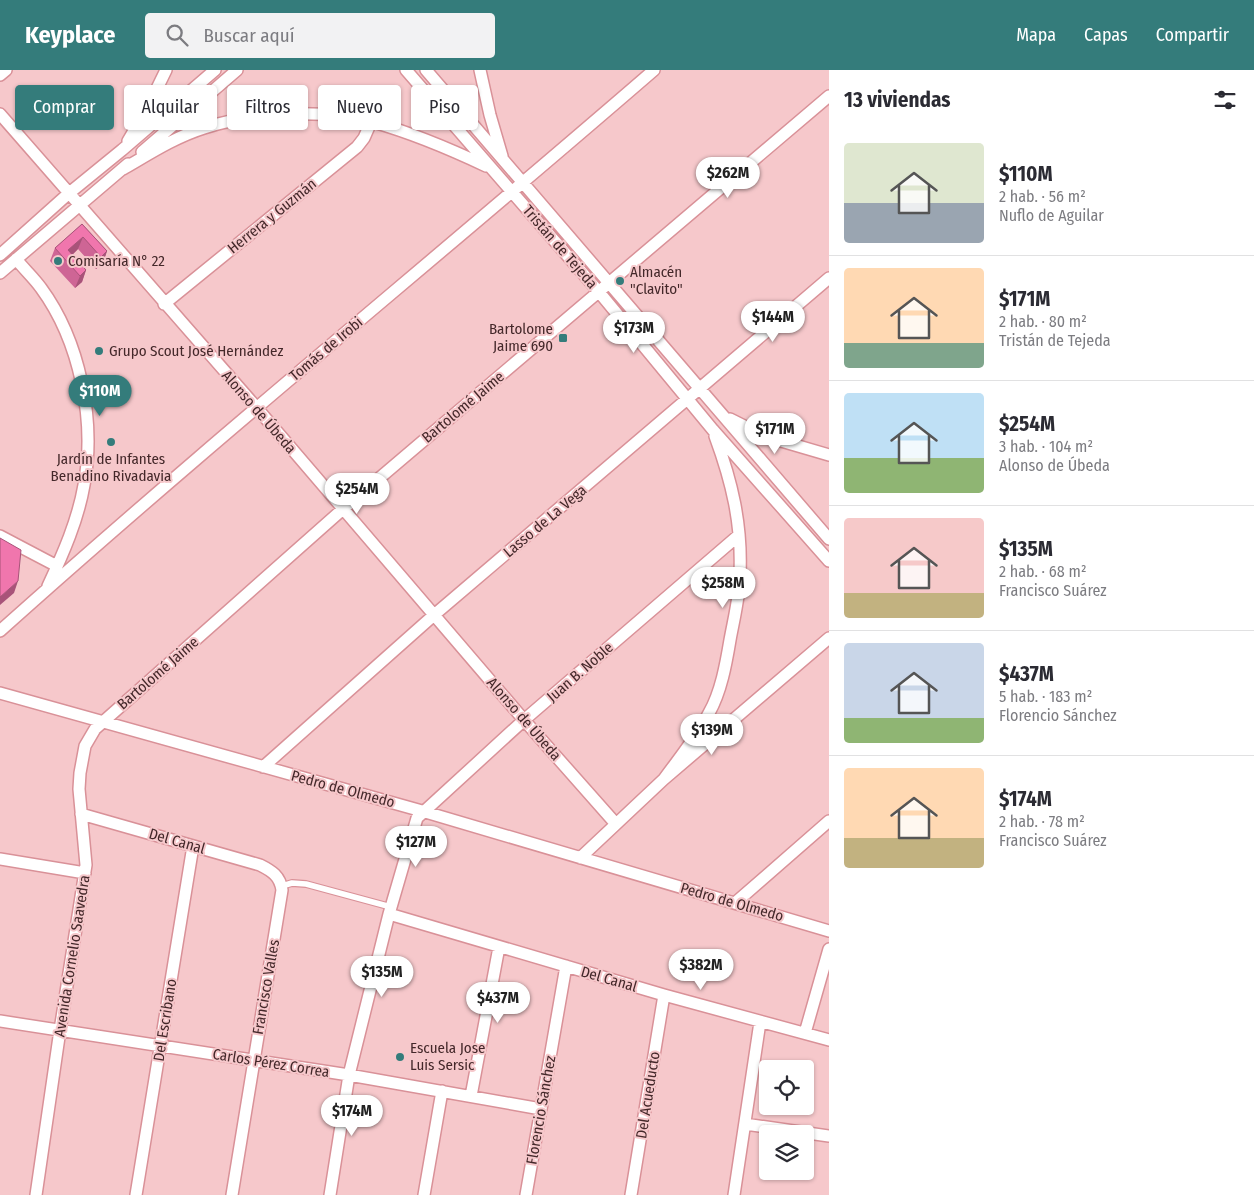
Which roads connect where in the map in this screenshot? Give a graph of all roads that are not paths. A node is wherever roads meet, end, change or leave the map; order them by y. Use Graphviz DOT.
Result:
graph roads {
  1 [pos="6,70"];
  2 [pos="166,70"];
  3 [pos="215,70"];
  4 [pos="237,70"];
  5 [pos="406,70"];
  6 [pos="426,70"];
  7 [pos="480,70"];
  8 [pos="654,70"];
  9 [pos="0,75"];
  10 [pos="829,96"];
  11 [pos="0,114"];
  12 [pos="318,115"];
  13 [pos="368,130"];
  14 [pos="395,130"];
  15 [pos="122,150"];
  16 [pos="503,160"];
  17 [pos="490,168"];
  18 [pos="123,169"];
  19 [pos="523,183"];
  20 [pos="512,192"];
  21 [pos="68,194"];
  22 [pos="80,205"];
  23 [pos="18,240"];
  24 [pos="0,249"];
  25 [pos="0,255"];
  26 [pos="16,260"];
  27 [pos="0,273"];
  28 [pos="829,278"];
  29 [pos="610,282"];
  30 [pos="599,292"];
  31 [pos="164,304"];
  32 [pos="700,388"];
  33 [pos="689,399"];
  34 [pos="256,407"];
  35 [pos="724,416"];
  36 [pos="713,430"];
  37 [pos="829,456"];
  38 [pos="343,509"];
  39 [pos="739,535"];
  40 [pos="0,536"];
  41 [pos="829,539"];
  42 [pos="829,561"];
  43 [pos="57,566"];
  44 [pos="46,590"];
  45 [pos="434,615"];
  46 [pos="0,631"];
  47 [pos="829,638"];
  48 [pos="0,693"];
  49 [pos="524,720"];
  50 [pos="101,722"];
  51 [pos="263,767"];
  52 [pos="664,779"];
  53 [pos="422,811"];
  54 [pos="81,814"];
  55 [pos="829,821"];
  56 [pos="616,824"];
  57 [pos="193,846"];
  58 [pos="580,858"];
  59 [pos="0,859"];
  60 [pos="85,874"];
  61 [pos="282,886"];
  62 [pos="735,903"];
  63 [pos="390,910"];
  64 [pos="829,931"];
  65 [pos="499,946"];
  66 [pos="829,948"];
  67 [pos="566,966"];
  68 [pos="664,995"];
  69 [pos="0,1021"];
  70 [pos="760,1022"];
  71 [pos="60,1030"];
  72 [pos="805,1033"];
  73 [pos="829,1040"];
  74 [pos="161,1046"];
  75 [pos="254,1061"];
  76 [pos="349,1075"];
  77 [pos="442,1091"];
  78 [pos="471,1096"];
  79 [pos="541,1109"];
  80 [pos="745,1124"];
  81 [pos="829,1136"];
  82 [pos="36,1195"];
  83 [pos="136,1195"];
  84 [pos="232,1195"];
  85 [pos="330,1195"];
  86 [pos="424,1195"];
  87 [pos="526,1195"];
  88 [pos="631,1195"];
  89 [pos="734,1195"];
  1 -- 9 [label="street"];
  2 -- 15 [label="street"];
  3 -- 15 [label="street"];
  4 -- 18 [label="street"];
  5 -- 17 [label="street, Tristán de Tejeda"];
  6 -- 16 [label="street, Tristán de Tejeda"];
  7 -- 16 [label="street"];
  8 -- 19 [label="street, Tomás de Irobi"];
  10 -- 29 [label="street, Bartolomé Jaime"];
  11 -- 21 [label="street, Alonso de Úbeda"];
  12 -- 18 [label="street"];
  13 -- 31 [label="street, Herrera y Guzmán"];
  14 -- 17 [label="street"];
  15 -- 21 [label="street"];
  16 -- 19 [label="street, Tristán de Tejeda"];
  17 -- 20 [label="street, Tristán de Tejeda"];
  18 -- 22 [label="street"];
  19 -- 20 [label="street, Tomás de Irobi"];
  19 -- 29 [label="street, Tristán de Tejeda"];
  20 -- 30 [label="street, Tristán de Tejeda"];
  20 -- 34 [label="street, Tomás de Irobi"];
  21 -- 22 [label="street, Alonso de Úbeda"];
  21 -- 23 [label="street"];
  22 -- 26 [label="street"];
  22 -- 31 [label="street, Alonso de Úbeda"];
  23 -- 24 [label="street"];
  23 -- 25 [label="street"];
  26 -- 27 [label="street"];
  26 -- 43 [label="street"];
  28 -- 32 [label="street, Lasso de La Vega"];
  29 -- 30 [label="street, Bartolomé Jaime"];
  29 -- 32 [label="street, Tristán de Tejeda"];
  30 -- 33 [label="street, Tristán de Tejeda"];
  30 -- 38 [label="street, Bartolomé Jaime"];
  31 -- 34 [label="street, Alonso de Úbeda"];
  32 -- 33 [label="street, Lasso de La Vega"];
  32 -- 35 [label="street, Tristán de Tejeda"];
  33 -- 36 [label="street, Tristán de Tejeda"];
  33 -- 45 [label="street, Lasso de La Vega"];
  34 -- 38 [label="street, Alonso de Úbeda"];
  34 -- 44 [label="street, Tomás de Irobi"];
  35 -- 37 [label="street"];
  35 -- 41 [label="street, Tristán de Tejeda"];
  36 -- 39 [label="street"];
  36 -- 42 [label="street, Tristán de Tejeda"];
  38 -- 45 [label="street, Alonso de Úbeda"];
  38 -- 50 [label="street, Bartolomé Jaime"];
  39 -- 49 [label="street, Juan B. Noble"];
  39 -- 52 [label="street"];
  40 -- 43 [label="street"];
  43 -- 44 [label="street"];
  44 -- 46 [label="street, Tomás de Irobi"];
  45 -- 49 [label="street, Alonso de Úbeda"];
  45 -- 51 [label="street, Lasso de La Vega"];
  47 -- 52 [label="street"];
  48 -- 50 [label="street, Pedro de Olmedo"];
  49 -- 53 [label="street, Juan B. Noble"];
  49 -- 56 [label="street, Alonso de Úbeda"];
  50 -- 51 [label="street, Pedro de Olmedo"];
  50 -- 54 [label="street, Avenida Cornelio Saavedra"];
  51 -- 53 [label="street, Pedro de Olmedo"];
  52 -- 56 [label="street"];
  53 -- 58 [label="street, Pedro de Olmedo"];
  53 -- 63 [label="street"];
  54 -- 57 [label="street, Del Canal"];
  54 -- 60 [label="street, Avenida Cornelio Saavedra"];
  55 -- 62 [label="street"];
  56 -- 58 [label="street"];
  57 -- 61 [label="street, Del Canal"];
  57 -- 74 [label="street, Del Escribano"];
  58 -- 62 [label="street, Pedro de Olmedo"];
  59 -- 60 [label="street"];
  60 -- 71 [label="street, Avenida Cornelio Saavedra"];
  61 -- 63 [label="lane"];
  61 -- 75 [label="street, Francisco Valles"];
  62 -- 64 [label="street, Pedro de Olmedo"];
  63 -- 65 [label="street, Del Canal"];
  63 -- 76 [label="street"];
  65 -- 67 [label="street, Del Canal"];
  65 -- 78 [label="street"];
  66 -- 72 [label="street"];
  67 -- 68 [label="street, Del Canal"];
  67 -- 79 [label="street, Florencio Sánchez"];
  68 -- 70 [label="street, Del Canal"];
  68 -- 88 [label="street, Del Acueducto"];
  69 -- 71 [label="street, Carlos Pérez Correa"];
  70 -- 72 [label="street, Del Canal"];
  70 -- 80 [label="street"];
  71 -- 74 [label="street, Carlos Pérez Correa"];
  71 -- 82 [label="street, Avenida Cornelio Saavedra"];
  72 -- 73 [label="street, Del Canal"];
  74 -- 75 [label="street, Carlos Pérez Correa"];
  74 -- 83 [label="street, Del Escribano"];
  75 -- 76 [label="street, Carlos Pérez Correa"];
  75 -- 84 [label="street, Francisco Valles"];
  76 -- 77 [label="street, Carlos Pérez Correa"];
  76 -- 85 [label="street"];
  77 -- 78 [label="street, Carlos Pérez Correa"];
  77 -- 86 [label="street"];
  78 -- 79 [label="street, Carlos Pérez Correa"];
  79 -- 87 [label="street, Florencio Sánchez"];
  80 -- 81 [label="street"];
  80 -- 89 [label="street"];
}
